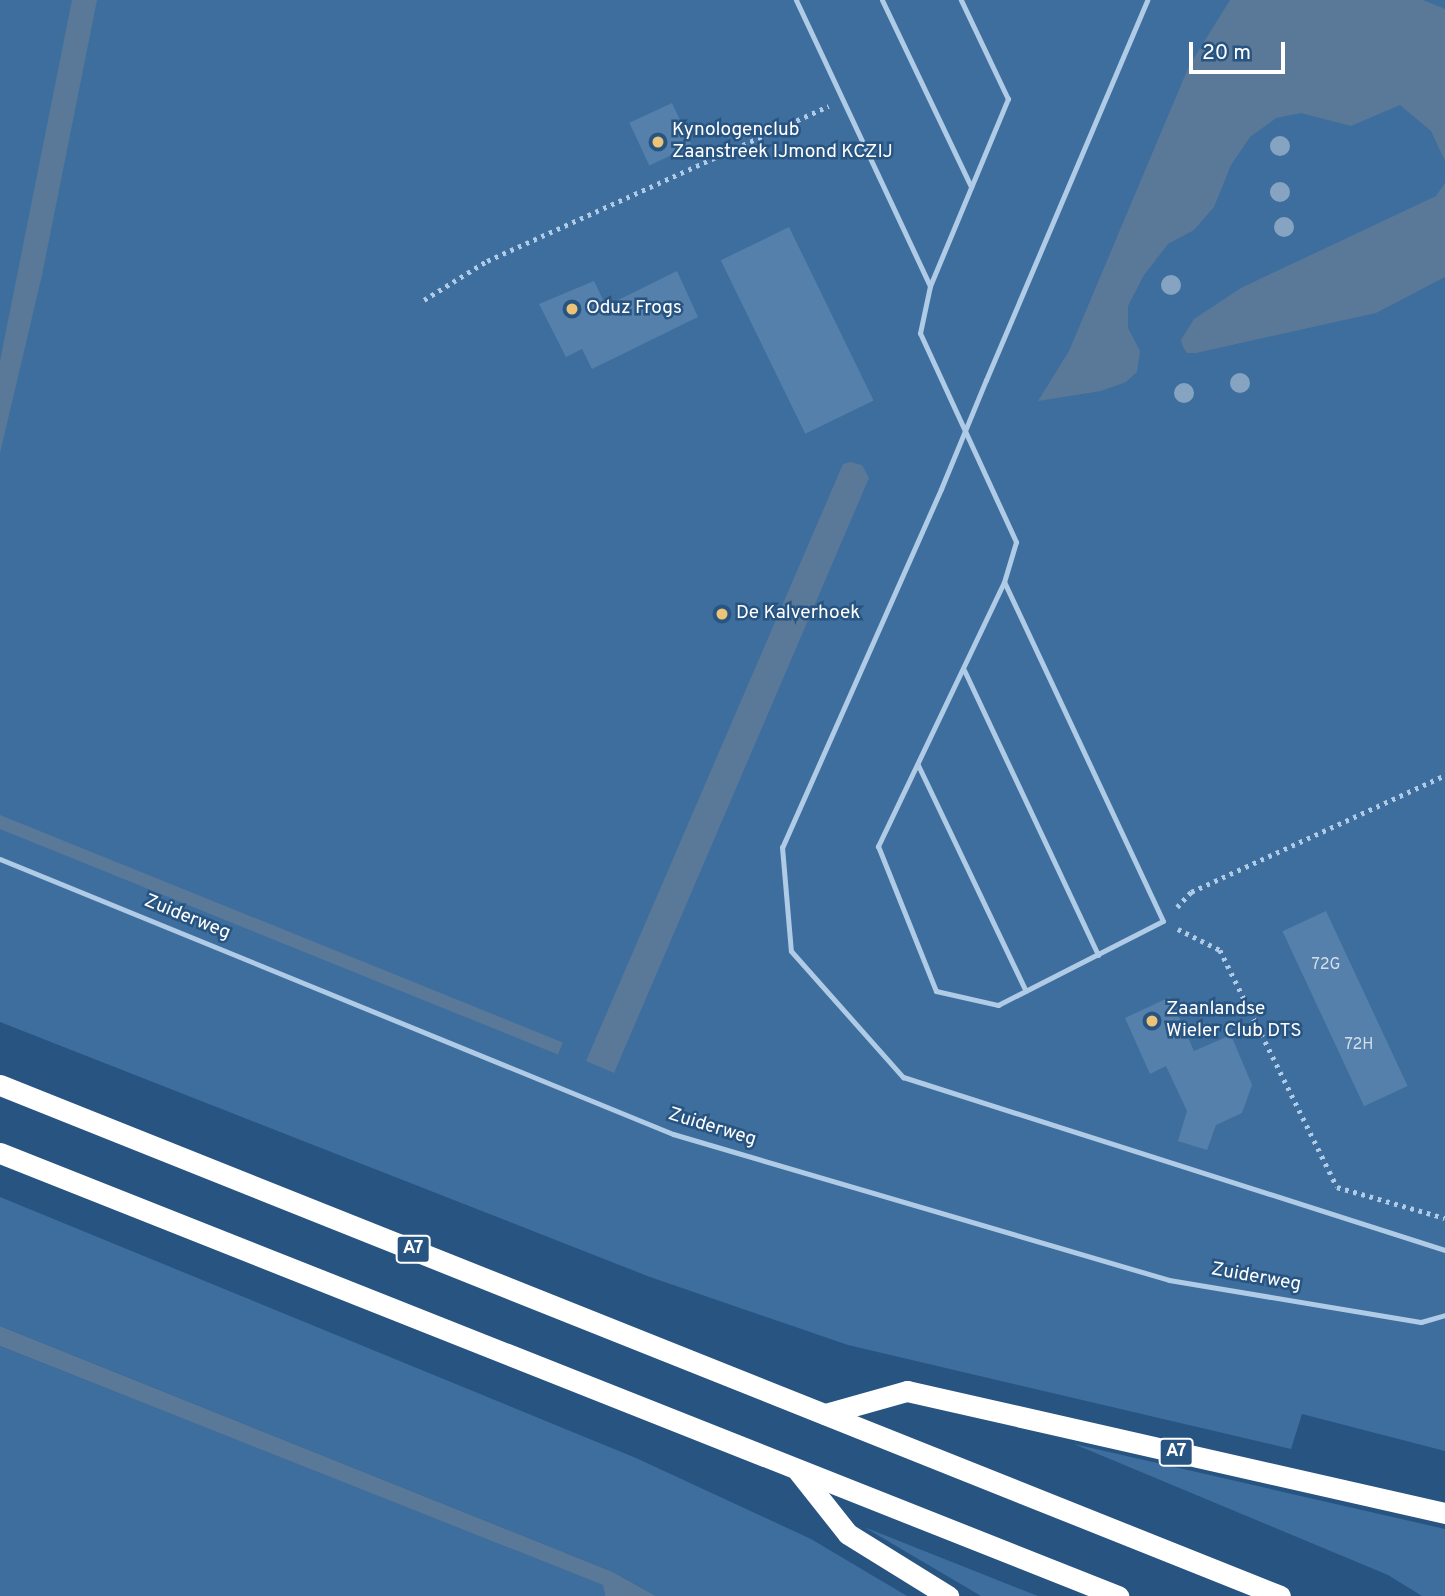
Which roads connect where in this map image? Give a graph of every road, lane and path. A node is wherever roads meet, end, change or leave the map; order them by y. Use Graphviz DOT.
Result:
graph roads {
  1 [pos="796,0"];
  2 [pos="881,0"];
  3 [pos="961,0"];
  4 [pos="1147,0"];
  5 [pos="841,100"];
  6 [pos="971,187"];
  7 [pos="930,286"];
  8 [pos="425,300"];
  9 [pos="1004,582"];
  10 [pos="963,669"];
  11 [pos="918,765"];
  12 [pos="1445,775"];
  13 [pos="0,859"];
  14 [pos="1163,921"];
  15 [pos="1098,955"];
  16 [pos="1026,991"];
  17 [pos="0,1085"];
  18 [pos="0,1153"];
  19 [pos="1445,1218"];
  20 [pos="1445,1250"];
  21 [pos="1445,1315"];
  22 [pos="825,1414"];
  23 [pos="797,1470"];
  24 [pos="1445,1513"];
  25 [pos="948,1596"];
  26 [pos="1118,1596"];
  27 [pos="1280,1596"];
  1 -- 5 [label="lane"];
  2 -- 6 [label="lane"];
  3 -- 6 [label="lane"];
  4 -- 20 [label="lane, bridge"];
  5 -- 7 [label="lane"];
  5 -- 8 [label="path"];
  6 -- 7 [label="lane"];
  7 -- 9 [label="lane"];
  9 -- 10 [label="lane"];
  9 -- 14 [label="lane"];
  10 -- 11 [label="lane"];
  10 -- 15 [label="lane"];
  11 -- 16 [label="lane"];
  11 -- 16 [label="lane"];
  12 -- 14 [label="path"];
  13 -- 21 [label="lane, Zuiderweg"];
  14 -- 15 [label="lane"];
  14 -- 19 [label="path"];
  15 -- 16 [label="lane"];
  17 -- 22 [label="highway, A7"];
  18 -- 23 [label="highway"];
  22 -- 24 [label="highway, A7"];
  22 -- 27 [label="highway, A7"];
  23 -- 25 [label="highway"];
  23 -- 26 [label="highway"];
}
